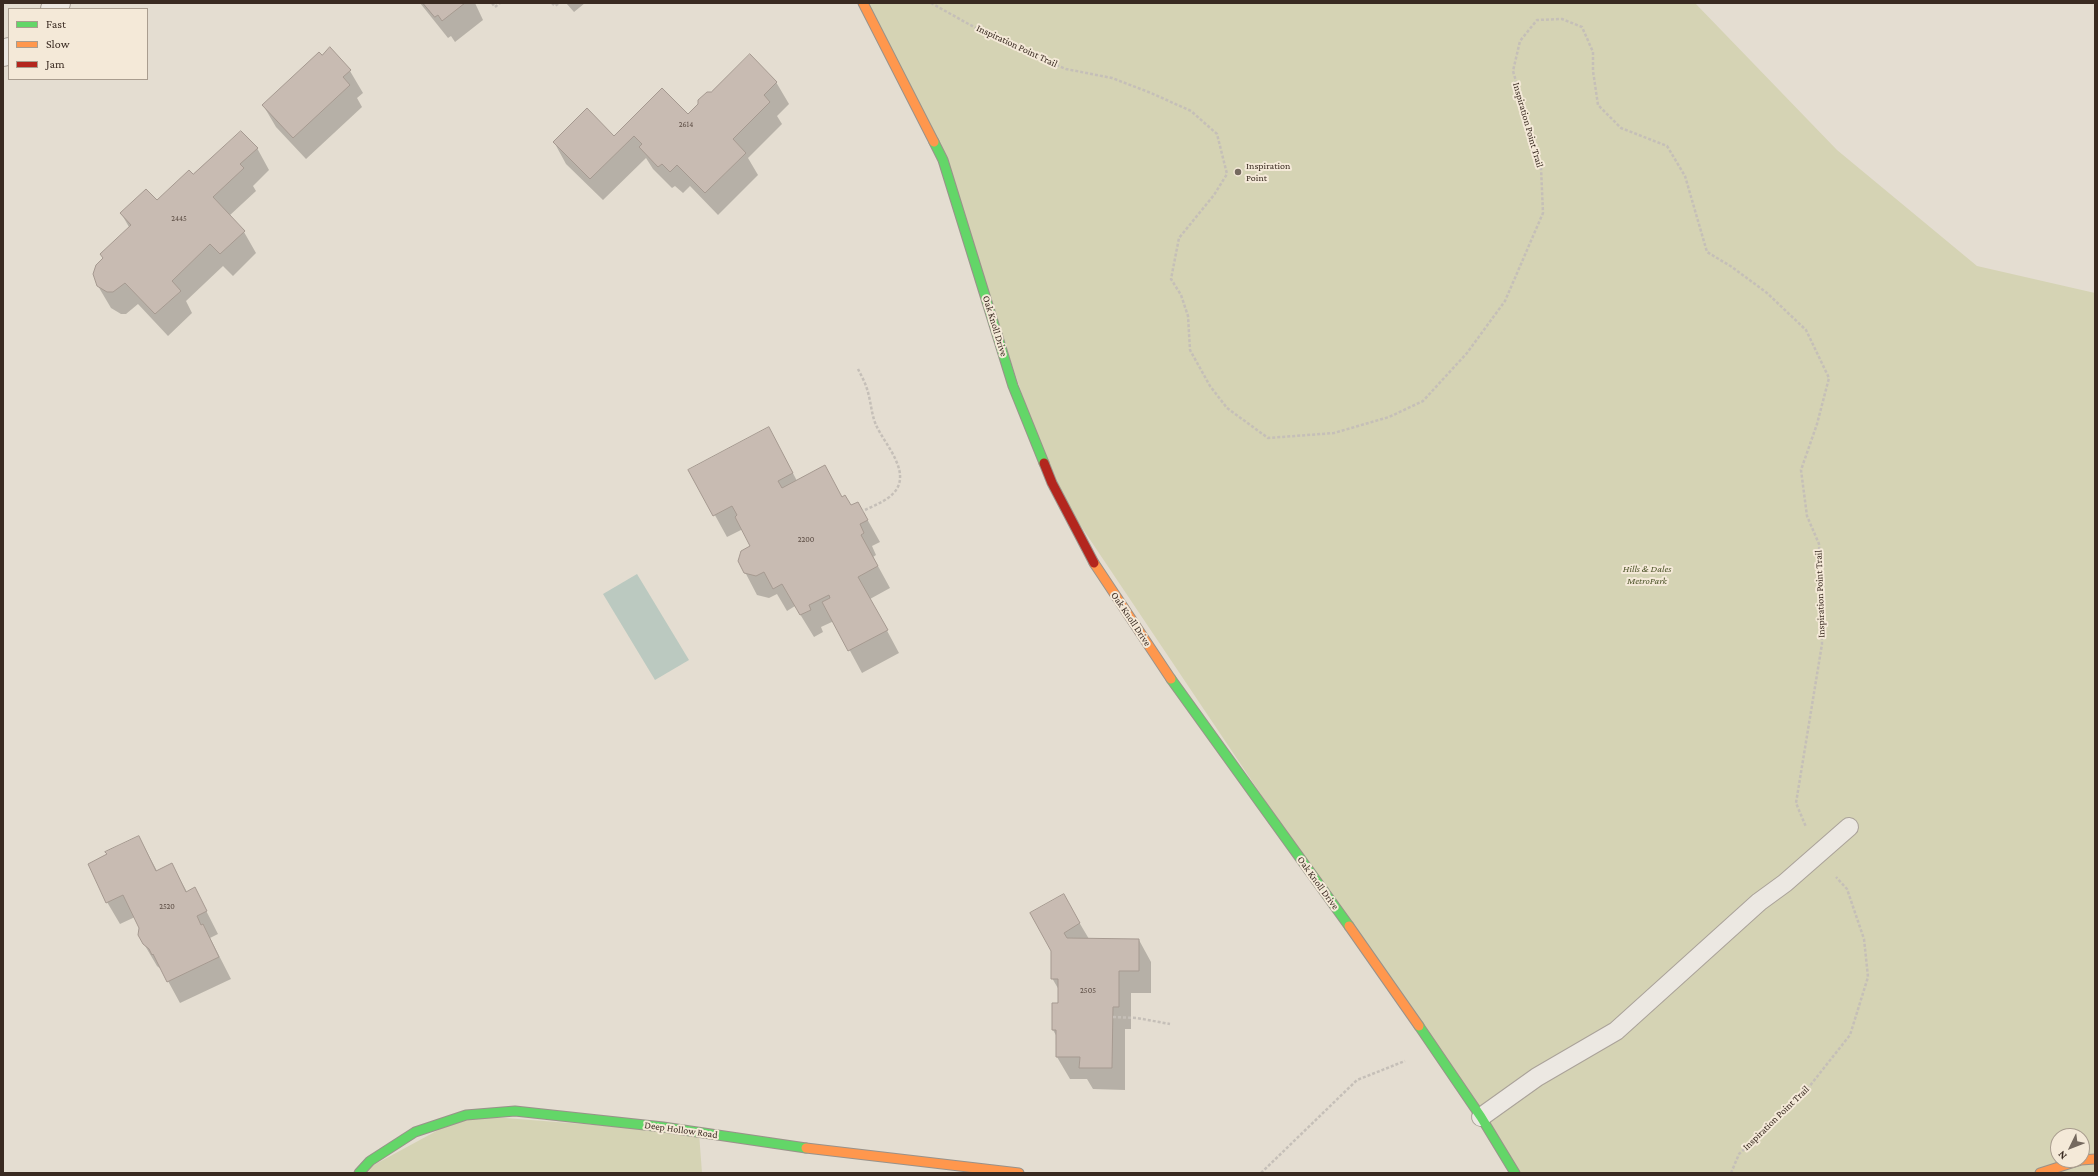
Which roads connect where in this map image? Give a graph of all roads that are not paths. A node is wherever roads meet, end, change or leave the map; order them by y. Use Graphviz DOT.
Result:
graph roads {
  1 [pos="863,3"];
  2 [pos="1849,827"];
  3 [pos="1481,1117"];
  4 [pos="2095,1158"];
  5 [pos="358,1173"];
  6 [pos="1019,1173"];
  7 [pos="1515,1173"];
  8 [pos="2040,1173"];
  1 -- 3 [label="street, Oak Knoll Drive"];
  2 -- 3 [label="lane"];
  3 -- 7 [label="street, Oak Knoll Drive"];
  4 -- 8 [label="street"];
  5 -- 6 [label="street, Deep Hollow Road"];
}
